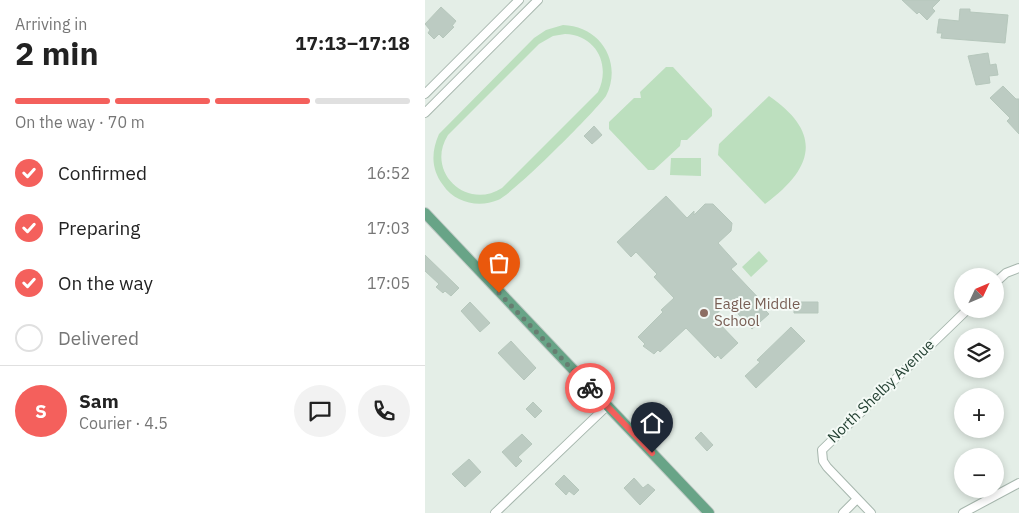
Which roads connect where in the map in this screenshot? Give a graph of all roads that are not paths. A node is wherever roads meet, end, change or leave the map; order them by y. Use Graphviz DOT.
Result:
graph roads {
  1 [pos="519,0"];
  2 [pos="538,0"];
  3 [pos="425,94"];
  4 [pos="425,113"];
  5 [pos="425,213"];
  6 [pos="1019,268"];
  7 [pos="1004,275"];
  8 [pos="959,318"];
  9 [pos="607,406"];
  10 [pos="1019,483"];
  11 [pos="857,499"];
  12 [pos="495,513"];
  13 [pos="709,513"];
  14 [pos="843,513"];
  15 [pos="871,513"];
  16 [pos="963,513"];
  1 -- 3 [label="street"];
  2 -- 4 [label="street"];
  5 -- 9 [label="main road"];
  6 -- 7 [label="street"];
  8 -- 11 [label="street, North Shelby Avenue"];
  9 -- 12 [label="street"];
  9 -- 13 [label="main road"];
  10 -- 16 [label="street"];
  11 -- 14 [label="street"];
  11 -- 15 [label="street"];
}
